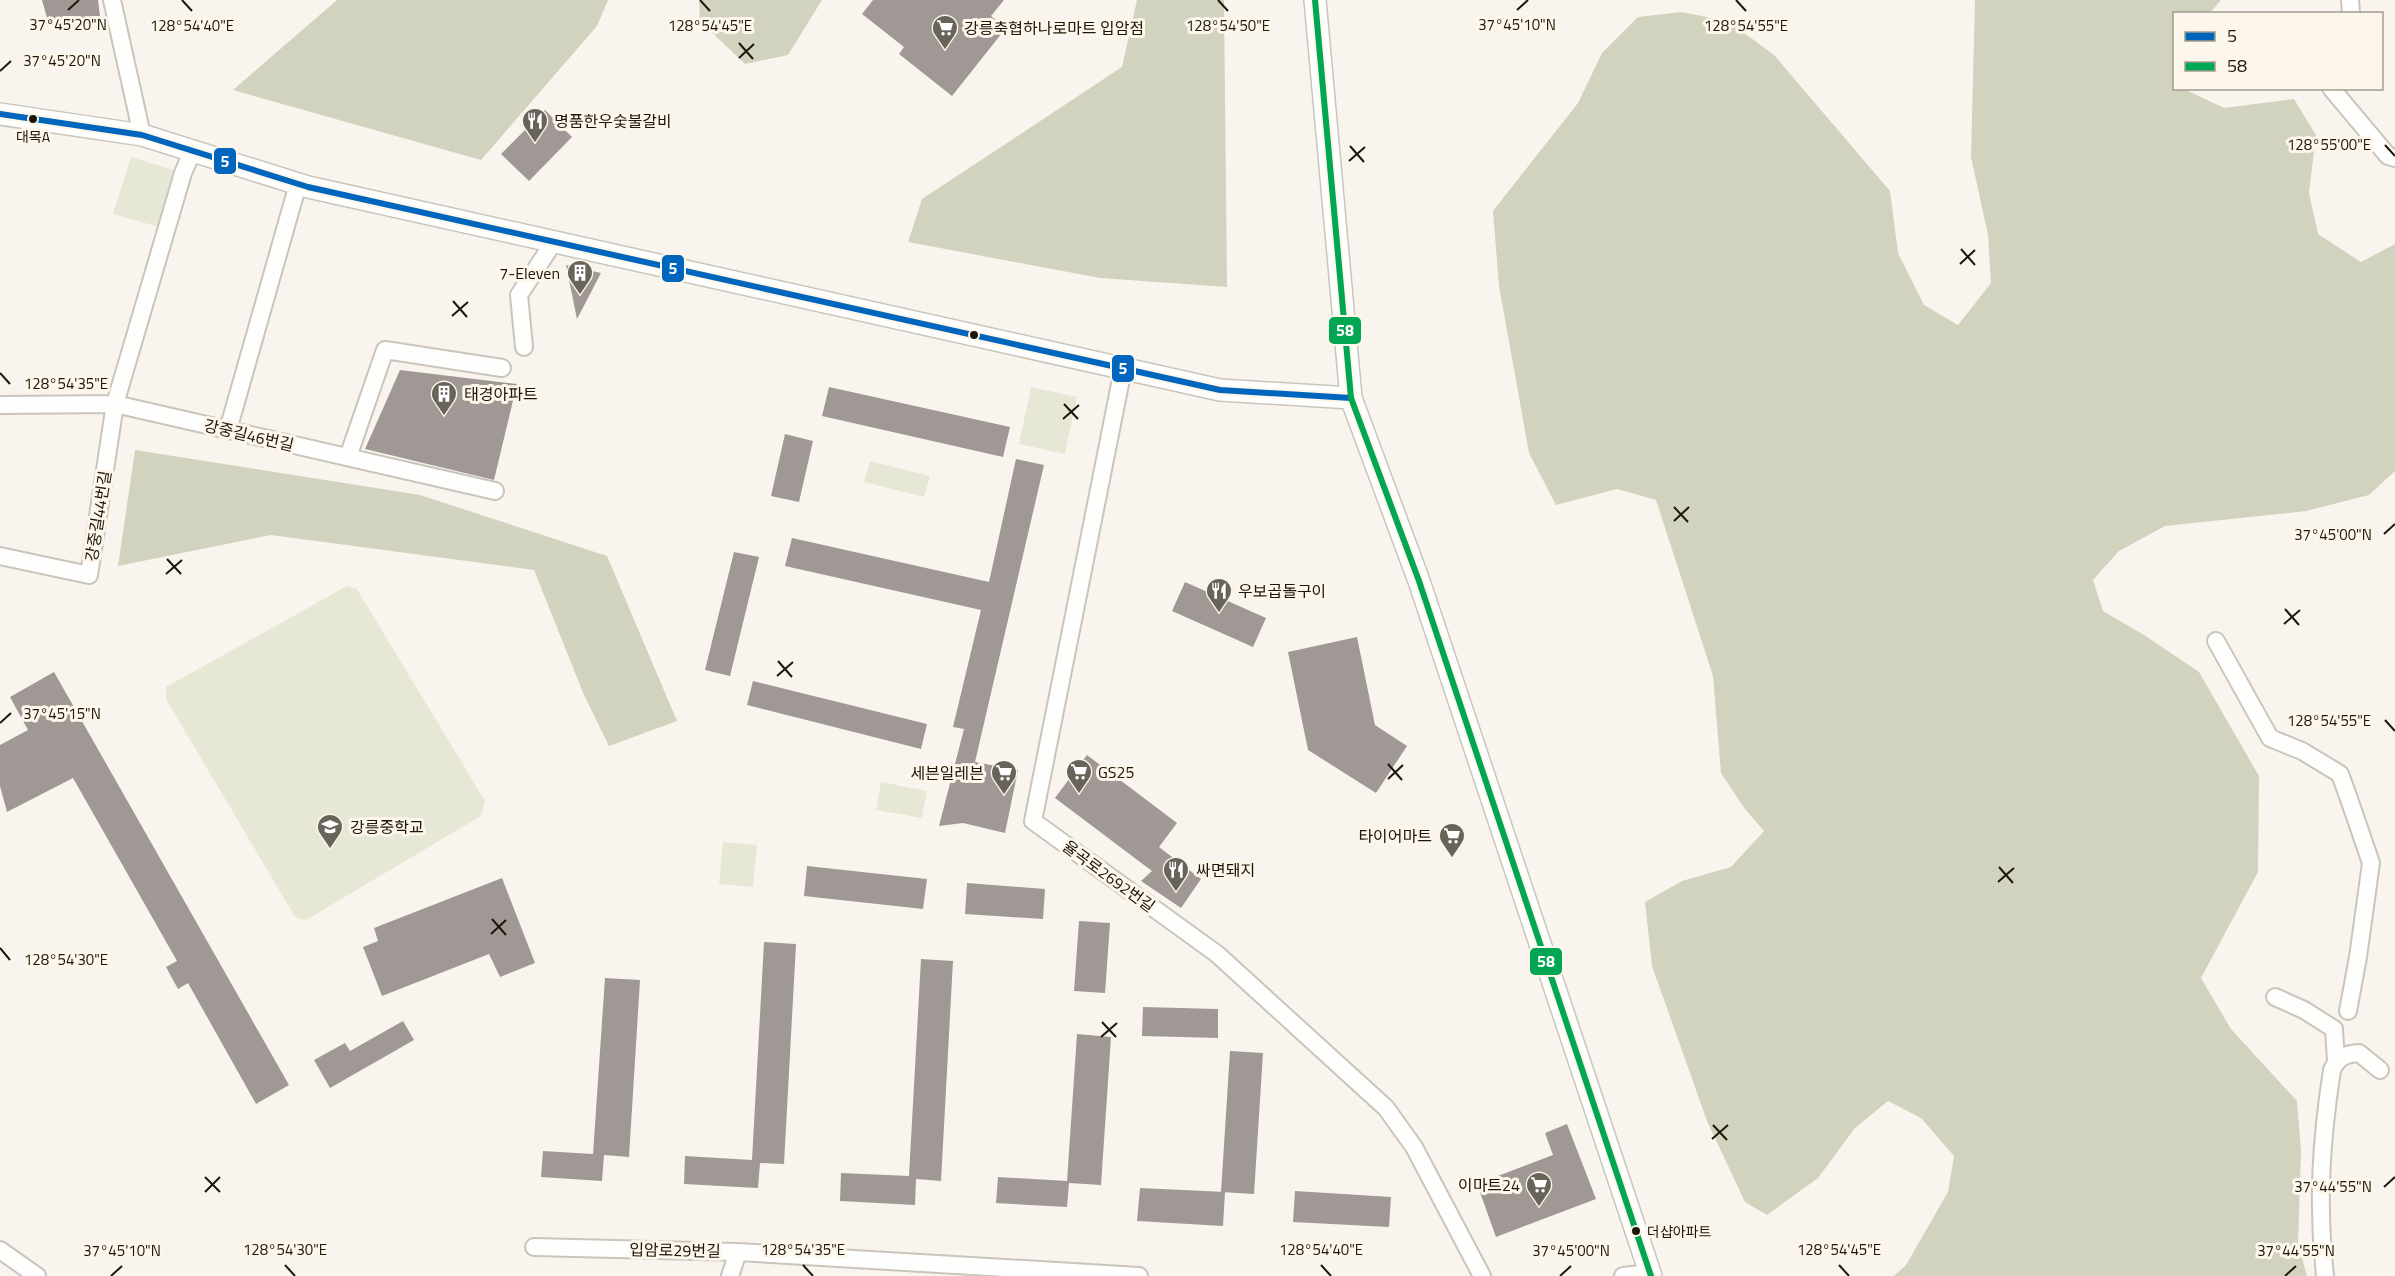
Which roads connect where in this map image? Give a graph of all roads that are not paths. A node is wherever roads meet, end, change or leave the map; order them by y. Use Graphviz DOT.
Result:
graph roads {
  1 [pos="112,0"];
  2 [pos="1315,0"];
  3 [pos="2333,90"];
  4 [pos="0,114"];
  5 [pos="142,135"];
  6 [pos="193,150"];
  7 [pos="2395,158"];
  8 [pos="298,184"];
  9 [pos="553,243"];
  10 [pos="524,347"];
  11 [pos="502,368"];
  12 [pos="1123,369"];
  13 [pos="1352,398"];
  14 [pos="115,404"];
  15 [pos="0,405"];
  16 [pos="228,430"];
  17 [pos="348,457"];
  18 [pos="495,491"];
  19 [pos="0,556"];
  20 [pos="2216,641"];
  21 [pos="2275,997"];
  22 [pos="2334,1029"];
  23 [pos="2336,1061"];
  24 [pos="2380,1070"];
  25 [pos="534,1247"];
  26 [pos="0,1250"];
  27 [pos="738,1252"];
  28 [pos="1651,1274"];
  29 [pos="37,1276"];
  30 [pos="730,1276"];
  31 [pos="1139,1276"];
  32 [pos="1482,1276"];
  33 [pos="1623,1276"];
  34 [pos="2325,1276"];
  1 -- 5 [label="street"];
  2 -- 13 [label="street"];
  3 -- 7 [label="street"];
  4 -- 5 [label="street"];
  5 -- 6 [label="street"];
  6 -- 8 [label="street"];
  6 -- 14 [label="street"];
  8 -- 9 [label="street"];
  8 -- 16 [label="street"];
  9 -- 10 [label="street"];
  9 -- 12 [label="street"];
  11 -- 17 [label="street"];
  12 -- 13 [label="street"];
  12 -- 32 [label="street, 율곡로2692번길"];
  13 -- 28 [label="street"];
  14 -- 15 [label="street, 강중길46번길"];
  14 -- 16 [label="street, 강중길46번길"];
  14 -- 19 [label="street, 강중길44번길"];
  16 -- 17 [label="street, 강중길46번길"];
  17 -- 18 [label="street, 강중길46번길"];
  20 -- 22 [label="street"];
  21 -- 22 [label="street"];
  22 -- 23 [label="street"];
  23 -- 24 [label="street"];
  23 -- 34 [label="street"];
  25 -- 27 [label="street, 입암로29번길"];
  26 -- 29 [label="street"];
  27 -- 30 [label="street"];
  27 -- 31 [label="street, 입암로29번길"];
  28 -- 33 [label="street"];
}
